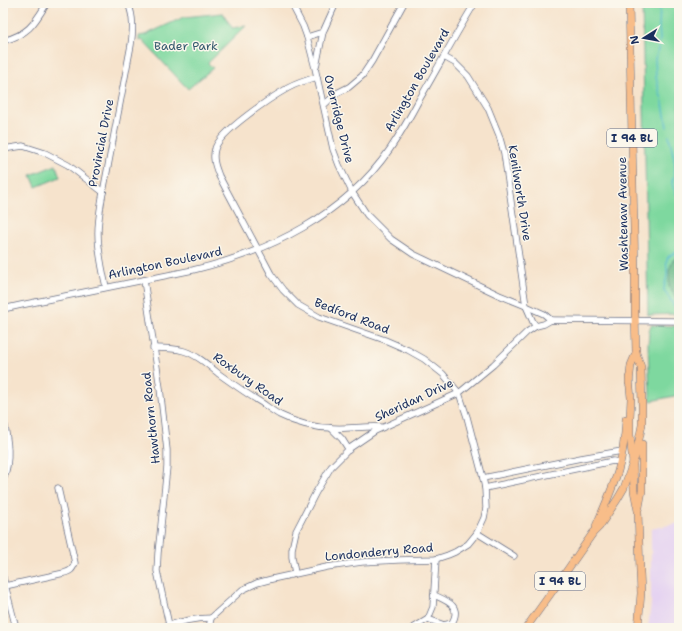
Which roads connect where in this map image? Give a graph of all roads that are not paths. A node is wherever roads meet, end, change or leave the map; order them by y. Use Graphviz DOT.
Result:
graph roads {
  1 [pos="47,3"];
  2 [pos="128,3"];
  3 [pos="291,3"];
  4 [pos="336,3"];
  5 [pos="404,3"];
  6 [pos="475,3"];
  7 [pos="629,3"];
  8 [pos="324,32"];
  9 [pos="307,37"];
  10 [pos="3,41"];
  11 [pos="444,57"];
  12 [pos="315,68"];
  13 [pos="317,77"];
  14 [pos="324,105"];
  15 [pos="3,149"];
  16 [pos="103,192"];
  17 [pos="352,192"];
  18 [pos="257,249"];
  19 [pos="144,280"];
  20 [pos="106,287"];
  21 [pos="526,306"];
  22 [pos="3,309"];
  23 [pos="551,320"];
  24 [pos="635,321"];
  25 [pos="679,321"];
  26 [pos="536,326"];
  27 [pos="153,348"];
  28 [pos="636,353"];
  29 [pos="629,378"];
  30 [pos="458,392"];
  31 [pos="3,416"];
  32 [pos="642,424"];
  33 [pos="382,427"];
  34 [pos="331,428"];
  35 [pos="349,450"];
  36 [pos="622,451"];
  37 [pos="565,461"];
  38 [pos="620,462"];
  39 [pos="633,464"];
  40 [pos="567,470"];
  41 [pos="483,478"];
  42 [pos="3,480"];
  43 [pos="58,488"];
  44 [pos="485,488"];
  45 [pos="638,511"];
  46 [pos="477,533"];
  47 [pos="593,533"];
  48 [pos="514,556"];
  49 [pos="436,559"];
  50 [pos="295,573"];
  51 [pos="3,576"];
  52 [pos="5,586"];
  53 [pos="434,595"];
  54 [pos="211,618"];
  55 [pos="428,619"];
  56 [pos="169,625"];
  57 [pos="16,628"];
  58 [pos="162,628"];
  59 [pos="209,628"];
  60 [pos="413,628"];
  61 [pos="526,628"];
  62 [pos="638,628"];
  1 -- 10 [label="street"];
  2 -- 16 [label="street, Provincial Drive"];
  3 -- 9 [label="street, Overridge Drive"];
  4 -- 8 [label="street"];
  5 -- 14 [label="street"];
  6 -- 11 [label="street, Arlington Boulevard"];
  7 -- 24 [label="main road, Washtenaw Avenue / I 94 BL"];
  8 -- 9 [label="street"];
  8 -- 12 [label="street"];
  9 -- 12 [label="street, Overridge Drive"];
  11 -- 17 [label="street, Arlington Boulevard"];
  11 -- 21 [label="street, Kenilworth Drive"];
  12 -- 13 [label="street, Overridge Drive"];
  13 -- 14 [label="street, Overridge Drive"];
  13 -- 18 [label="street, Bedford Road"];
  14 -- 17 [label="street, Overridge Drive"];
  15 -- 16 [label="street"];
  16 -- 20 [label="street, Provincial Drive"];
  17 -- 18 [label="street, Arlington Boulevard"];
  17 -- 21 [label="street, Overridge Drive"];
  18 -- 19 [label="street, Arlington Boulevard"];
  18 -- 30 [label="street, Bedford Road"];
  19 -- 20 [label="street, Arlington Boulevard"];
  19 -- 27 [label="street, Hawthorn Road"];
  20 -- 22 [label="street, Arlington Boulevard"];
  21 -- 23 [label="street, Overridge Drive"];
  21 -- 26 [label="street, Kenilworth Drive"];
  23 -- 24 [label="street, Sheridan Drive"];
  23 -- 26 [label="street, Sheridan Drive"];
  24 -- 25 [label="street, Sheridan Drive"];
  24 -- 28 [label="main road, Washtenaw Avenue / I 94 BL"];
  26 -- 30 [label="street, Sheridan Drive"];
  27 -- 34 [label="street, Roxbury Road"];
  27 -- 56 [label="street, Hawthorn Road"];
  28 -- 29 [label="main road, Washtenaw Avenue / I 94 BL"];
  28 -- 32 [label="main road, Washtenaw Avenue / I 94 BL"];
  29 -- 36 [label="main road, Washtenaw Avenue / I 94 BL"];
  29 -- 39 [label="main road"];
  30 -- 33 [label="street, Sheridan Drive"];
  30 -- 41 [label="street, Bedford Road"];
  31 -- 42 [label="street"];
  32 -- 39 [label="main road, Washtenaw Avenue / I 94 BL"];
  32 -- 45 [label="main road"];
  33 -- 34 [label="street, Roxbury Road"];
  33 -- 35 [label="street, Sheridan Drive"];
  34 -- 35 [label="street"];
  35 -- 50 [label="street, Sheridan Drive"];
  36 -- 37 [label="street"];
  36 -- 38 [label="main road, Washtenaw Avenue / I 94 BL"];
  37 -- 40 [label="street"];
  37 -- 41 [label="street"];
  38 -- 40 [label="street"];
  38 -- 47 [label="main road, Washtenaw Avenue / I 94 BL"];
  39 -- 45 [label="main road"];
  39 -- 47 [label="main road, Washtenaw Avenue / I 94 BL"];
  40 -- 44 [label="street"];
  41 -- 44 [label="street, Londonderry Road"];
  43 -- 52 [label="street"];
  44 -- 46 [label="street, Londonderry Road"];
  45 -- 62 [label="main road"];
  46 -- 48 [label="street"];
  46 -- 49 [label="street, Londonderry Road"];
  47 -- 61 [label="main road, Washtenaw Avenue / I 94 BL"];
  49 -- 50 [label="street, Londonderry Road"];
  49 -- 53 [label="street"];
  50 -- 54 [label="street, Londonderry Road"];
  51 -- 52 [label="street"];
  52 -- 57 [label="street"];
  53 -- 55 [label="street"];
  53 -- 55 [label="street"];
  54 -- 56 [label="street"];
  54 -- 59 [label="street"];
  55 -- 60 [label="street"];
  56 -- 58 [label="street"];
}
